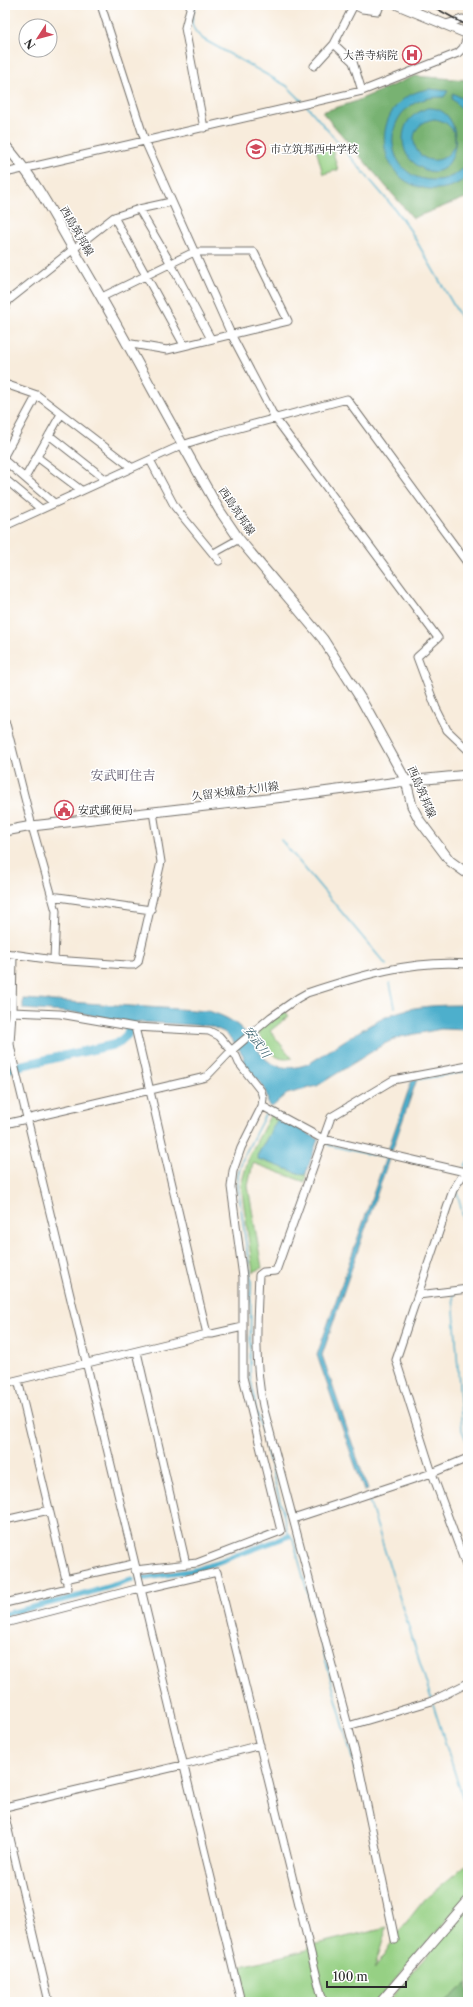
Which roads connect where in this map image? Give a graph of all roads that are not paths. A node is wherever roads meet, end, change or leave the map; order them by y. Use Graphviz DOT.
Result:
graph roads {
  1 [pos="101,5"];
  2 [pos="191,5"];
  3 [pos="380,5"];
  4 [pos="398,5"];
  5 [pos="468,20"];
  6 [pos="443,25"];
  7 [pos="468,35"];
  8 [pos="334,44"];
  9 [pos="314,66"];
  10 [pos="362,90"];
  11 [pos="204,128"];
  12 [pos="145,141"];
  13 [pos="5,145"];
  14 [pos="26,169"];
  15 [pos="5,173"];
  16 [pos="171,202"];
  17 [pos="139,209"];
  18 [pos="114,217"];
  19 [pos="73,248"];
  20 [pos="194,252"];
  21 [pos="171,264"];
  22 [pos="146,276"];
  23 [pos="102,297"];
  24 [pos="5,307"];
  25 [pos="231,334"];
  26 [pos="211,339"];
  27 [pos="126,344"];
  28 [pos="184,344"];
  29 [pos="6,386"];
  30 [pos="37,395"];
  31 [pos="61,414"];
  32 [pos="275,418"];
  33 [pos="50,435"];
  34 [pos="182,445"];
  35 [pos="5,454"];
  36 [pos="38,457"];
  37 [pos="150,460"];
  38 [pos="6,465"];
  39 [pos="131,467"];
  40 [pos="25,478"];
  41 [pos="5,479"];
  42 [pos="106,479"];
  43 [pos="81,490"];
  44 [pos="54,503"];
  45 [pos="41,509"];
  46 [pos="5,526"];
  47 [pos="239,539"];
  48 [pos="214,553"];
  49 [pos="219,561"];
  50 [pos="468,564"];
  51 [pos="5,720"];
  52 [pos="468,750"];
  53 [pos="467,773"];
  54 [pos="406,780"];
  55 [pos="153,812"];
  56 [pos="32,826"];
  57 [pos="5,831"];
  58 [pos="468,874"];
  59 [pos="51,896"];
  60 [pos="151,910"];
  61 [pos="5,953"];
  62 [pos="13,954"];
  63 [pos="54,960"];
  64 [pos="468,964"];
  65 [pos="12,1012"];
  66 [pos="135,1026"];
  67 [pos="232,1050"];
  68 [pos="468,1066"];
  69 [pos="149,1091"];
  70 [pos="262,1106"];
  71 [pos="26,1119"];
  72 [pos="5,1124"];
  73 [pos="324,1138"];
  74 [pos="466,1170"];
  75 [pos="468,1289"];
  76 [pos="418,1295"];
  77 [pos="243,1327"];
  78 [pos="208,1334"];
  79 [pos="137,1352"];
  80 [pos="85,1365"];
  81 [pos="18,1380"];
  82 [pos="5,1383"];
  83 [pos="468,1458"];
  84 [pos="432,1473"];
  85 [pos="49,1510"];
  86 [pos="293,1519"];
  87 [pos="5,1520"];
  88 [pos="465,1554"];
  89 [pos="186,1564"];
  90 [pos="134,1567"];
  91 [pos="468,1571"];
  92 [pos="65,1579"];
  93 [pos="140,1590"];
  94 [pos="5,1603"];
  95 [pos="5,1623"];
  96 [pos="468,1683"];
  97 [pos="348,1726"];
  98 [pos="260,1745"];
  99 [pos="183,1765"];
  100 [pos="5,1807"];
  101 [pos="5,1817"];
  102 [pos="468,1900"];
  103 [pos="395,1940"];
  104 [pos="49,2002"];
  105 [pos="241,2002"];
  106 [pos="323,2002"];
  107 [pos="381,2002"];
  1 -- 12 [label="street"];
  2 -- 11 [label="street"];
  3 -- 8 [label="street"];
  4 -- 6 [label="main road"];
  5 -- 6 [label="street"];
  6 -- 7 [label="main road"];
  7 -- 10 [label="street"];
  8 -- 9 [label="street"];
  8 -- 10 [label="street"];
  10 -- 11 [label="street"];
  11 -- 12 [label="street"];
  12 -- 14 [label="street"];
  12 -- 16 [label="street"];
  13 -- 14 [label="main road, 西島筑邦線"];
  14 -- 15 [label="street"];
  14 -- 19 [label="main road, 西島筑邦線"];
  16 -- 17 [label="street"];
  16 -- 20 [label="street"];
  17 -- 18 [label="street"];
  17 -- 21 [label="street"];
  18 -- 19 [label="street"];
  18 -- 22 [label="street"];
  19 -- 23 [label="main road, 西島筑邦線"];
  19 -- 24 [label="street"];
  20 -- 21 [label="street"];
  20 -- 25 [label="street"];
  20 -- 25 [label="street"];
  21 -- 22 [label="street"];
  21 -- 26 [label="street"];
  22 -- 23 [label="street"];
  22 -- 28 [label="street"];
  23 -- 27 [label="main road, 西島筑邦線"];
  25 -- 26 [label="street"];
  25 -- 32 [label="street"];
  26 -- 28 [label="street"];
  27 -- 28 [label="street"];
  27 -- 34 [label="main road, 西島筑邦線"];
  29 -- 30 [label="street"];
  30 -- 31 [label="street"];
  30 -- 35 [label="street"];
  31 -- 33 [label="street"];
  31 -- 39 [label="street"];
  32 -- 34 [label="street"];
  32 -- 50 [label="street"];
  32 -- 52 [label="street"];
  33 -- 36 [label="street"];
  33 -- 42 [label="street"];
  34 -- 37 [label="street"];
  34 -- 47 [label="main road, 西島筑邦線"];
  36 -- 40 [label="street"];
  36 -- 43 [label="street"];
  37 -- 39 [label="street"];
  37 -- 48 [label="street"];
  38 -- 40 [label="street"];
  39 -- 42 [label="street"];
  40 -- 44 [label="street"];
  41 -- 45 [label="street"];
  42 -- 43 [label="street"];
  43 -- 44 [label="street"];
  44 -- 45 [label="street"];
  45 -- 46 [label="street"];
  47 -- 48 [label="street"];
  47 -- 54 [label="main road, 西島筑邦線"];
  48 -- 49 [label="street"];
  51 -- 56 [label="street"];
  53 -- 54 [label="main road, 久留米城島大川線"];
  54 -- 55 [label="main road, 久留米城島大川線"];
  54 -- 58 [label="main road, 西島筑邦線"];
  55 -- 56 [label="main road, 久留米城島大川線"];
  55 -- 60 [label="street"];
  56 -- 57 [label="main road, 久留米城島大川線"];
  56 -- 59 [label="street"];
  59 -- 60 [label="street"];
  59 -- 63 [label="street"];
  60 -- 63 [label="street"];
  61 -- 62 [label="street"];
  62 -- 63 [label="street"];
  62 -- 65 [label="street"];
  64 -- 67 [label="street"];
  65 -- 66 [label="street"];
  65 -- 71 [label="street"];
  66 -- 67 [label="street"];
  66 -- 69 [label="street"];
  67 -- 69 [label="street"];
  67 -- 70 [label="street"];
  68 -- 73 [label="street"];
  69 -- 71 [label="street"];
  69 -- 78 [label="street"];
  70 -- 73 [label="street"];
  70 -- 77 [label="street"];
  71 -- 72 [label="street"];
  71 -- 80 [label="street"];
  73 -- 74 [label="street"];
  73 -- 86 [label="street"];
  74 -- 76 [label="street"];
  75 -- 76 [label="street"];
  76 -- 84 [label="street"];
  77 -- 78 [label="street"];
  77 -- 89 [label="street"];
  78 -- 79 [label="street"];
  79 -- 80 [label="street"];
  79 -- 89 [label="street"];
  80 -- 81 [label="street"];
  80 -- 90 [label="street"];
  81 -- 82 [label="street"];
  81 -- 85 [label="street"];
  83 -- 84 [label="street"];
  84 -- 86 [label="street"];
  84 -- 88 [label="street"];
  85 -- 87 [label="street"];
  85 -- 92 [label="street"];
  86 -- 97 [label="street"];
  88 -- 91 [label="street"];
  89 -- 90 [label="street"];
  90 -- 92 [label="street"];
  90 -- 93 [label="street"];
  92 -- 94 [label="street"];
  93 -- 95 [label="street"];
  93 -- 98 [label="street"];
  93 -- 99 [label="street"];
  96 -- 97 [label="street"];
  97 -- 103 [label="street"];
  98 -- 99 [label="street"];
  98 -- 106 [label="street"];
  99 -- 100 [label="street"];
  99 -- 105 [label="street"];
  101 -- 104 [label="street"];
  102 -- 107 [label="main road"];
}
